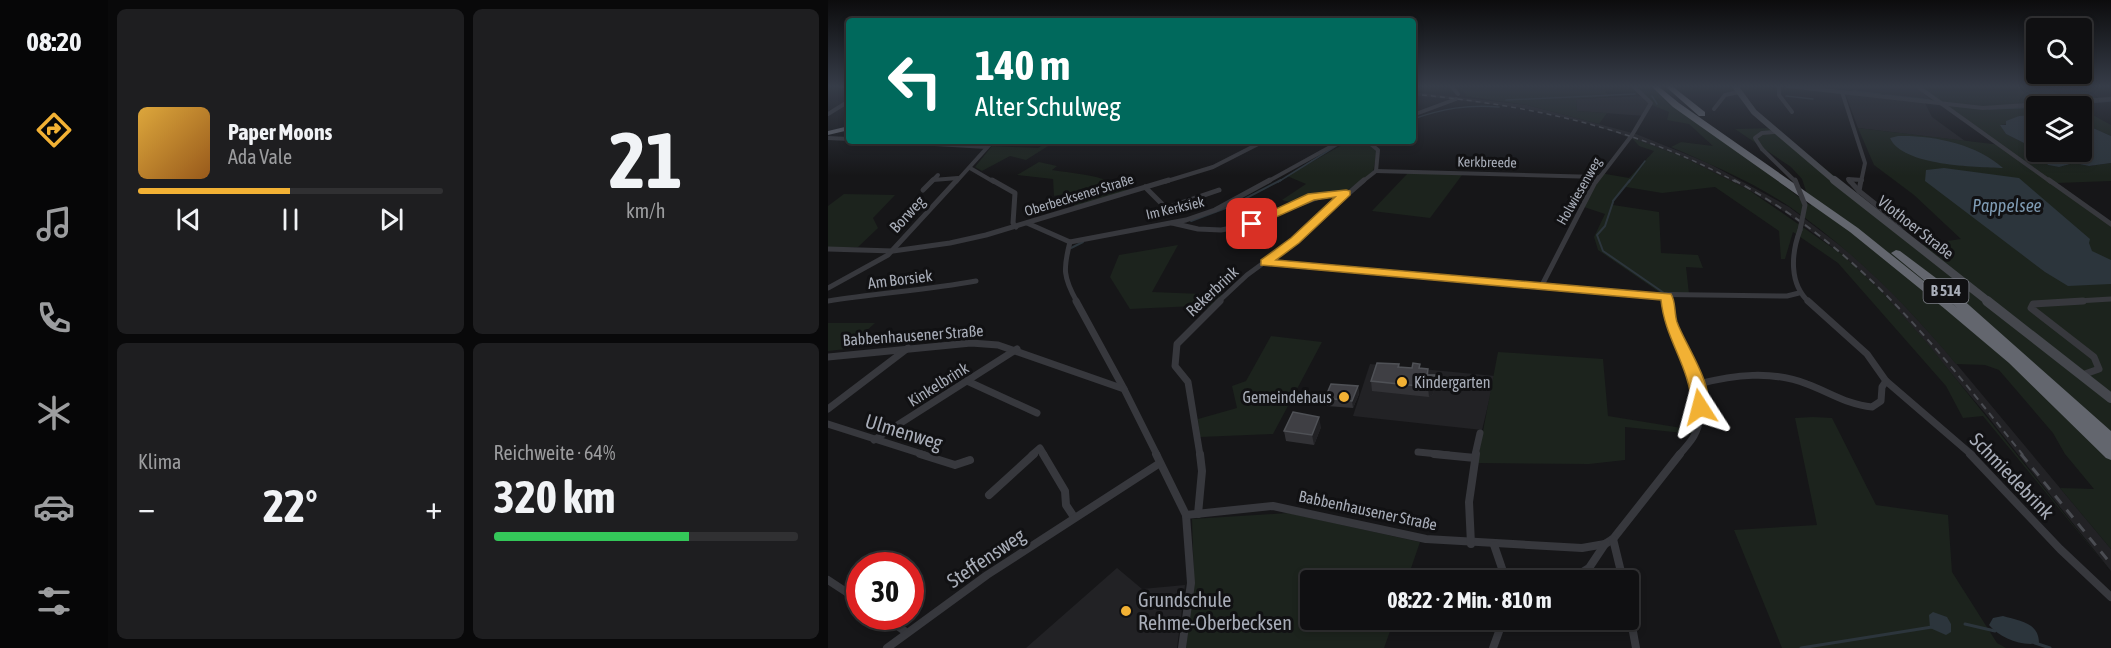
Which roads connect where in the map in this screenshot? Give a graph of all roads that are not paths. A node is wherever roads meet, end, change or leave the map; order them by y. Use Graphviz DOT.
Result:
graph roads {
  1 [pos="1643,116"];
  2 [pos="1704,116"];
  3 [pos="1705,116"];
  4 [pos="1760,116"];
  5 [pos="1850,116"];
  6 [pos="1957,116"];
  7 [pos="1694,117"];
  8 [pos="1710,121"];
  9 [pos="846,127"];
  10 [pos="828,131"];
  11 [pos="1774,132"];
  12 [pos="828,138"];
  13 [pos="846,139"];
  14 [pos="935,144"];
  15 [pos="990,144"];
  16 [pos="1260,144"];
  17 [pos="1336,144"];
  18 [pos="1371,144"];
  19 [pos="987,147"];
  20 [pos="970,168"];
  21 [pos="1376,171"];
  22 [pos="938,175"];
  23 [pos="1598,177"];
  24 [pos="959,178"];
  25 [pos="933,180"];
  26 [pos="1862,180"];
  27 [pos="1145,187"];
  28 [pos="922,190"];
  29 [pos="1219,190"];
  30 [pos="1860,191"];
  31 [pos="1346,193"];
  32 [pos="1170,223"];
  33 [pos="1027,224"];
  34 [pos="2111,225"];
  35 [pos="1903,226"];
  36 [pos="1016,227"];
  37 [pos="1070,242"];
  38 [pos="828,249"];
  39 [pos="893,250"];
  40 [pos="1265,263"];
  41 [pos="976,281"];
  42 [pos="1541,287"];
  43 [pos="828,288"];
  44 [pos="1799,293"];
  45 [pos="1667,296"];
  46 [pos="2111,299"];
  47 [pos="828,302"];
  48 [pos="909,348"];
  49 [pos="1017,349"];
  50 [pos="828,357"];
  51 [pos="2081,375"];
  52 [pos="967,381"];
  53 [pos="1886,381"];
  54 [pos="1698,384"];
  55 [pos="1124,388"];
  56 [pos="2111,398"];
  57 [pos="828,408"];
  58 [pos="1037,413"];
  59 [pos="828,424"];
  60 [pos="1480,433"];
  61 [pos="2111,439"];
  62 [pos="874,440"];
  63 [pos="1418,452"];
  64 [pos="2111,454"];
  65 [pos="1475,458"];
  66 [pos="970,460"];
  67 [pos="1160,463"];
  68 [pos="989,495"];
  69 [pos="1198,514"];
  70 [pos="1186,515"];
  71 [pos="1074,517"];
  72 [pos="1609,541"];
  73 [pos="1471,544"];
  74 [pos="1494,544"];
  75 [pos="1503,570"];
  76 [pos="1586,570"];
  77 [pos="1619,570"];
  78 [pos="828,580"];
  79 [pos="846,592"];
  80 [pos="2111,597"];
  81 [pos="903,630"];
  82 [pos="1499,630"];
  83 [pos="1633,630"];
  84 [pos="906,632"];
  85 [pos="887,648"];
  86 [pos="1182,648"];
  87 [pos="1492,648"];
  88 [pos="1636,648"];
  1 -- 23 [label="street, Holwiesenweg"];
  2 -- 8 [label="highway"];
  3 -- 8 [label="highway"];
  4 -- 11 [label="main road, Vlothoer Straße"];
  5 -- 26 [label="street"];
  6 -- 34 [label="street"];
  7 -- 64 [label="highway, B 514"];
  8 -- 61 [label="highway, B 514"];
  9 -- 10 [label="highway"];
  11 -- 44 [label="street, bridge"];
  11 -- 51 [label="main road, Vlothoer Straße"];
  12 -- 13 [label="street"];
  14 -- 19 [label="street"];
  15 -- 19 [label="street, Borweg"];
  16 -- 27 [label="street, Oberbecksener Straße"];
  17 -- 32 [label="street, Im Kerksiek"];
  18 -- 21 [label="street"];
  19 -- 20 [label="street, Borweg"];
  20 -- 24 [label="street, Borweg"];
  20 -- 36 [label="street"];
  21 -- 23 [label="street, Kerkbreede"];
  21 -- 31 [label="street, Rekerbrink"];
  22 -- 25 [label="street"];
  23 -- 42 [label="street, Holwiesenweg"];
  24 -- 25 [label="street"];
  24 -- 39 [label="street, Borweg"];
  25 -- 28 [label="street"];
  26 -- 30 [label="street"];
  26 -- 30 [label="street"];
  27 -- 29 [label="street"];
  27 -- 33 [label="street, Oberbecksener Straße"];
  30 -- 35 [label="street"];
  31 -- 32 [label="street"];
  31 -- 40 [label="street, Rekerbrink"];
  32 -- 37 [label="street, Im Kerksiek"];
  33 -- 36 [label="street, Oberbecksener Straße"];
  33 -- 37 [label="street"];
  36 -- 39 [label="street, Oberbecksener Straße"];
  37 -- 55 [label="street"];
  38 -- 39 [label="street, Oberbecksener Straße"];
  39 -- 43 [label="street, Borweg"];
  40 -- 42 [label="street"];
  40 -- 69 [label="street, Rekerbrink"];
  41 -- 47 [label="street, Am Borsiek"];
  42 -- 45 [label="street"];
  44 -- 45 [label="street"];
  44 -- 53 [label="street"];
  45 -- 54 [label="street"];
  46 -- 51 [label="street"];
  48 -- 49 [label="street, Babbenhausener Straße"];
  48 -- 50 [label="street, Babbenhausener Straße"];
  48 -- 57 [label="street"];
  49 -- 52 [label="street, Kinkelbrink"];
  49 -- 55 [label="street, Babbenhausener Straße"];
  51 -- 56 [label="main road, Vlothoer Straße"];
  52 -- 58 [label="street"];
  52 -- 62 [label="street, Kinkelbrink"];
  53 -- 54 [label="street"];
  53 -- 80 [label="street, Schmiedebrink"];
  54 -- 72 [label="street"];
  55 -- 67 [label="street"];
  59 -- 62 [label="street, Ulmenweg"];
  60 -- 65 [label="street"];
  62 -- 66 [label="street, Ulmenweg"];
  63 -- 65 [label="street"];
  65 -- 73 [label="street"];
  67 -- 70 [label="street"];
  67 -- 71 [label="street, Steffensweg"];
  68 -- 71 [label="street"];
  69 -- 70 [label="street, Babbenhausener Straße"];
  69 -- 73 [label="street, Babbenhausener Straße"];
  70 -- 86 [label="street"];
  71 -- 84 [label="street, Steffensweg"];
  72 -- 74 [label="street, Babbenhausener Straße"];
  72 -- 76 [label="street"];
  72 -- 77 [label="street"];
  73 -- 74 [label="street, Babbenhausener Straße"];
  74 -- 75 [label="street"];
  78 -- 79 [label="street"];
  81 -- 84 [label="street"];
  82 -- 87 [label="street"];
  83 -- 88 [label="street"];
  84 -- 85 [label="street, Steffensweg"];
}
